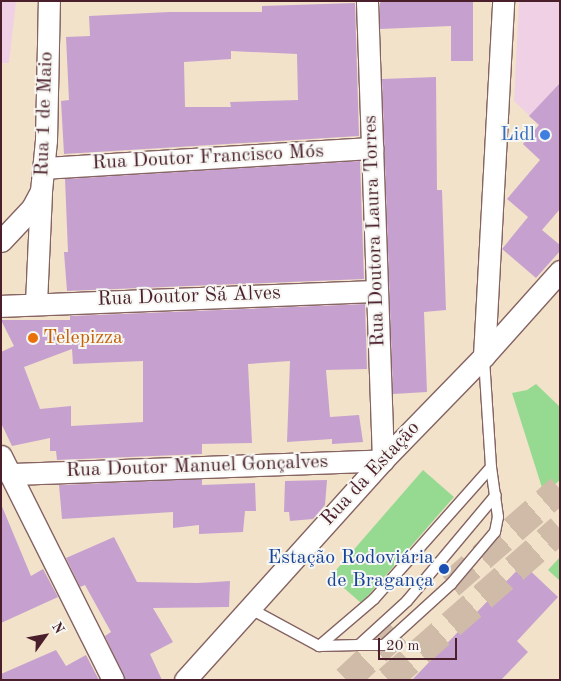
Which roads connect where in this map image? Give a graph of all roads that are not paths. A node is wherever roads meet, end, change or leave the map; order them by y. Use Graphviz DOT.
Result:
graph roads {
  1 [pos="49,1"];
  2 [pos="366,1"];
  3 [pos="503,1"];
  4 [pos="372,148"];
  5 [pos="44,168"];
  6 [pos="41,191"];
  7 [pos="1,242"];
  8 [pos="557,274"];
  9 [pos="377,291"];
  10 [pos="36,303"];
  11 [pos="1,306"];
  12 [pos="484,356"];
  13 [pos="383,460"];
  14 [pos="6,465"];
  15 [pos="491,467"];
  16 [pos="496,495"];
  17 [pos="249,608"];
  18 [pos="359,645"];
  19 [pos="320,646"];
  20 [pos="113,680"];
  21 [pos="185,680"];
  1 -- 5 [label="street, Rua 1 de Maio"];
  2 -- 4 [label="street, Rua Doutora Laura Torres"];
  3 -- 12 [label="street"];
  4 -- 5 [label="street, Rua Doutor Francisco Mós"];
  4 -- 9 [label="street, Rua Doutora Laura Torres"];
  5 -- 6 [label="street, Rua 1 de Maio"];
  6 -- 7 [label="street, Rua 1 de Maio"];
  6 -- 10 [label="street"];
  8 -- 12 [label="street, Rua da Estação"];
  9 -- 10 [label="street, Rua Doutor Sá Alves"];
  9 -- 13 [label="street, Rua Doutora Laura Torres"];
  10 -- 11 [label="street, Rua Doutor Sá Alves"];
  12 -- 13 [label="street, Rua da Estação"];
  12 -- 15 [label="lane"];
  13 -- 14 [label="street, Rua Doutor Manuel Gonçalves"];
  13 -- 17 [label="street, Rua da Estação"];
  14 -- 20 [label="street"];
  15 -- 16 [label="lane"];
  15 -- 19 [label="lane"];
  16 -- 18 [label="lane"];
  16 -- 18 [label="lane"];
  17 -- 19 [label="lane"];
  17 -- 21 [label="street, Rua da Estação"];
  18 -- 19 [label="lane"];
}
